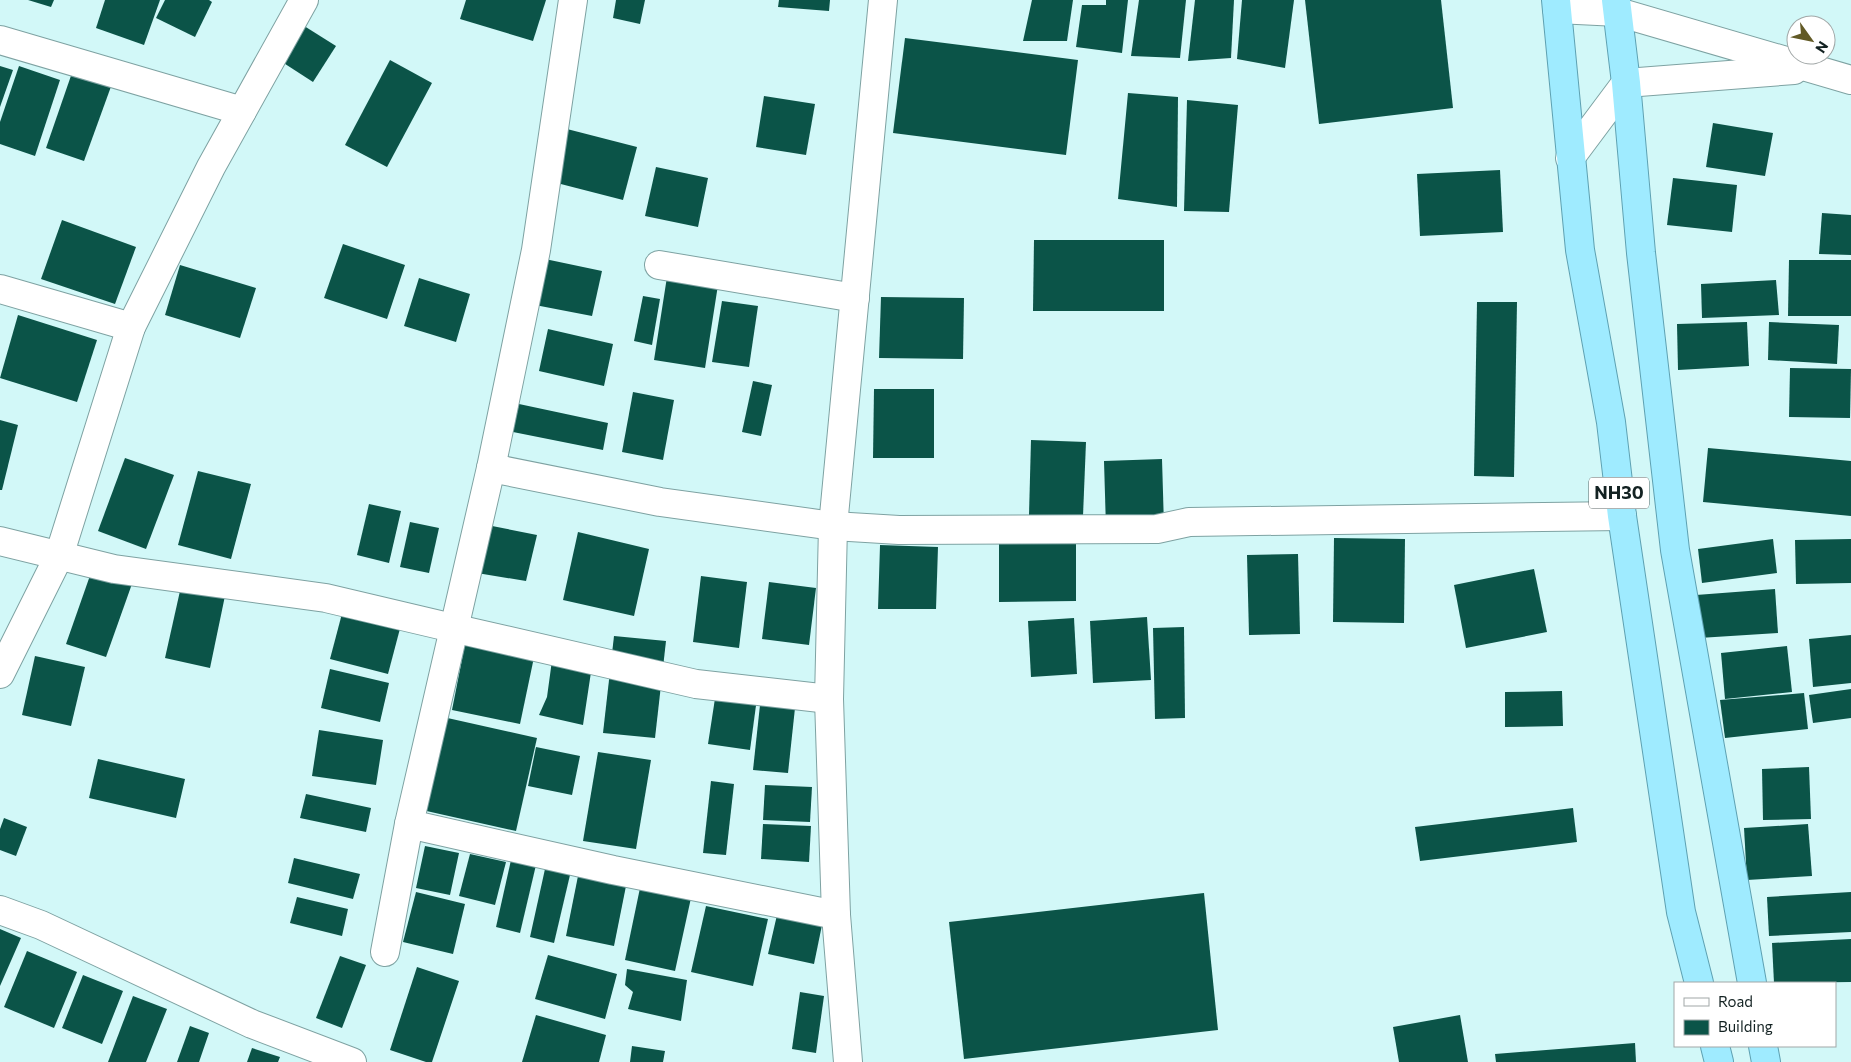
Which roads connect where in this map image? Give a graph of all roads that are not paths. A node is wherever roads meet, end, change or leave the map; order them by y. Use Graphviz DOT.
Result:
graph roads {
  1 [pos="304,0"];
  2 [pos="573,0"];
  3 [pos="884,0"];
  4 [pos="1556,4"];
  5 [pos="1617,6"];
  6 [pos="0,40"];
  7 [pos="1811,69"];
  8 [pos="1851,80"];
  9 [pos="1626,83"];
  10 [pos="242,111"];
  11 [pos="1570,158"];
  12 [pos="659,266"];
  13 [pos="0,289"];
  14 [pos="855,298"];
  15 [pos="131,327"];
  16 [pos="491,468"];
  17 [pos="1622,516"];
  18 [pos="832,526"];
  19 [pos="0,540"];
  20 [pos="59,556"];
  21 [pos="453,628"];
  22 [pos="0,674"];
  23 [pos="829,698"];
  24 [pos="409,824"];
  25 [pos="0,910"];
  26 [pos="836,915"];
  27 [pos="385,952"];
  28 [pos="1699,982"];
  29 [pos="1752,982"];
  30 [pos="1715,1047"];
  31 [pos="1763,1047"];
  32 [pos="352,1062"];
  33 [pos="848,1062"];
  34 [pos="1719,1062"];
  35 [pos="1766,1062"];
  1 -- 10 [label="street"];
  2 -- 16 [label="street"];
  3 -- 14 [label="street"];
  4 -- 5 [label="street"];
  4 -- 11 [label="highway, NH30"];
  5 -- 7 [label="street"];
  5 -- 9 [label="highway, NH30"];
  6 -- 10 [label="street"];
  7 -- 8 [label="street"];
  7 -- 9 [label="street"];
  9 -- 11 [label="street"];
  9 -- 29 [label="highway, NH30"];
  10 -- 15 [label="street"];
  11 -- 17 [label="highway, NH30"];
  12 -- 14 [label="street"];
  13 -- 15 [label="street"];
  14 -- 18 [label="street"];
  15 -- 20 [label="street"];
  16 -- 18 [label="street"];
  16 -- 21 [label="street"];
  17 -- 18 [label="street"];
  17 -- 28 [label="highway, NH30"];
  18 -- 23 [label="street"];
  19 -- 20 [label="street"];
  20 -- 21 [label="street"];
  20 -- 22 [label="street"];
  21 -- 23 [label="street"];
  21 -- 24 [label="street"];
  23 -- 26 [label="street"];
  24 -- 26 [label="street"];
  24 -- 27 [label="street"];
  25 -- 32 [label="street"];
  26 -- 33 [label="street"];
  30 -- 34 [label="highway"];
  31 -- 35 [label="highway"];
}
